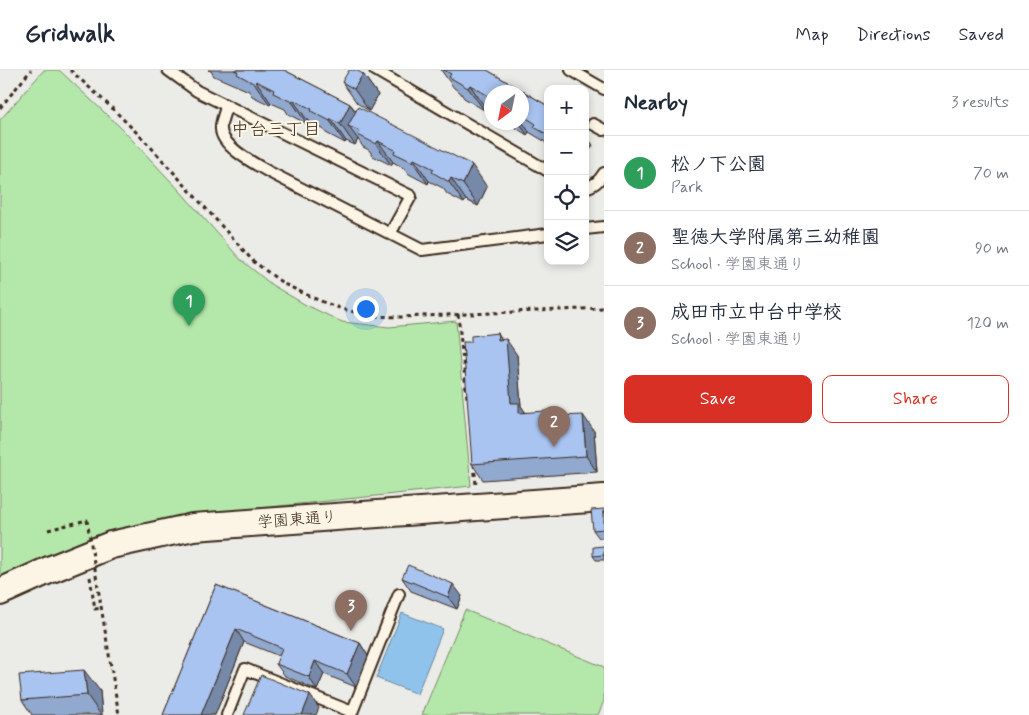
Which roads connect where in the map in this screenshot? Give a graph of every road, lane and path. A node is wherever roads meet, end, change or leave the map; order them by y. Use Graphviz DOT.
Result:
graph roads {
  1 [pos="31,70"];
  2 [pos="70,70"];
  3 [pos="168,70"];
  4 [pos="375,70"];
  5 [pos="571,70"];
  6 [pos="604,89"];
  7 [pos="226,106"];
  8 [pos="0,108"];
  9 [pos="593,124"];
  10 [pos="604,130"];
  11 [pos="544,169"];
  12 [pos="604,173"];
  13 [pos="589,187"];
  14 [pos="604,227"];
  15 [pos="589,229"];
  16 [pos="390,234"];
  17 [pos="544,235"];
  18 [pos="604,308"];
  19 [pos="458,314"];
  20 [pos="468,402"];
  21 [pos="474,460"];
  22 [pos="477,490"];
  23 [pos="604,498"];
  24 [pos="48,530"];
  25 [pos="88,568"];
  26 [pos="0,592"];
  27 [pos="399,594"];
  28 [pos="102,607"];
  29 [pos="352,713"];
  30 [pos="119,715"];
  31 [pos="227,715"];
  1 -- 8 [label="path"];
  2 -- 19 [label="path"];
  3 -- 7 [label="lane"];
  4 -- 11 [label="lane"];
  5 -- 6 [label="lane"];
  7 -- 16 [label="lane"];
  7 -- 16 [label="lane"];
  9 -- 10 [label="lane"];
  12 -- 13 [label="lane"];
  14 -- 15 [label="lane"];
  16 -- 17 [label="lane"];
  18 -- 19 [label="path"];
  19 -- 20 [label="path"];
  21 -- 22 [label="path"];
  23 -- 26 [label="street, 学園東通り"];
  24 -- 28 [label="path, bridge"];
  25 -- 28 [label="path"];
  27 -- 29 [label="lane"];
  28 -- 30 [label="path"];
  29 -- 31 [label="lane"];
}
